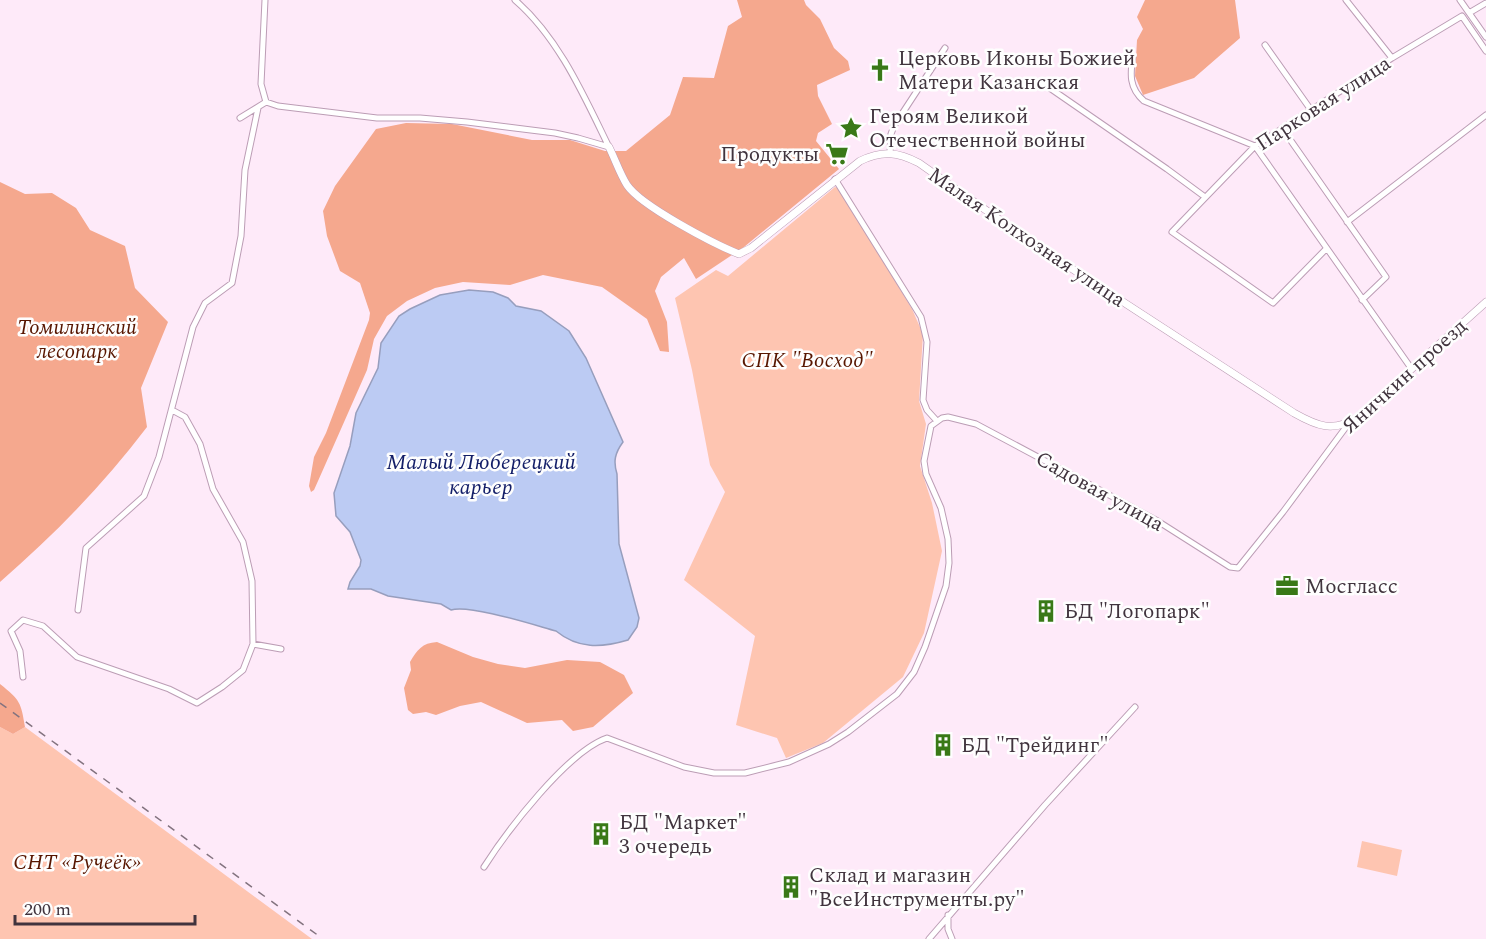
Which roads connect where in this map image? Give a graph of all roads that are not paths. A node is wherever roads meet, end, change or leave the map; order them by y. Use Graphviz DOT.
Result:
graph roads {
  1 [pos="265,0"];
  2 [pos="515,0"];
  3 [pos="1346,0"];
  4 [pos="1460,0"];
  5 [pos="1486,3"];
  6 [pos="1469,13"];
  7 [pos="1486,38"];
  8 [pos="1264,45"];
  9 [pos="945,48"];
  10 [pos="1486,51"];
  11 [pos="1133,56"];
  12 [pos="1392,58"];
  13 [pos="1041,82"];
  14 [pos="266,102"];
  15 [pos="258,108"];
  16 [pos="1311,110"];
  17 [pos="1486,115"];
  18 [pos="240,118"];
  19 [pos="1282,128"];
  20 [pos="1254,146"];
  21 [pos="609,147"];
  22 [pos="890,153"];
  23 [pos="835,179"];
  24 [pos="1205,197"];
  25 [pos="1347,222"];
  26 [pos="1326,249"];
  27 [pos="1362,300"];
  28 [pos="1486,302"];
  29 [pos="1411,368"];
  30 [pos="172,410"];
  31 [pos="938,421"];
  32 [pos="1349,423"];
  33 [pos="1238,568"];
  34 [pos="78,610"];
  35 [pos="253,644"];
  36 [pos="281,650"];
  37 [pos="23,677"];
  38 [pos="1135,707"];
  39 [pos="484,867"];
  40 [pos="948,915"];
  41 [pos="929,939"];
  42 [pos="952,939"];
  1 -- 14 [label="street"];
  2 -- 21 [label="street"];
  3 -- 12 [label="street"];
  4 -- 6 [label="street"];
  5 -- 6 [label="street"];
  6 -- 7 [label="street"];
  8 -- 16 [label="street"];
  9 -- 22 [label="street"];
  10 -- 12 [label="street, Парковая улица"];
  11 -- 20 [label="street"];
  12 -- 16 [label="street, Парковая улица"];
  13 -- 24 [label="street"];
  14 -- 15 [label="street"];
  14 -- 21 [label="street"];
  15 -- 18 [label="street"];
  15 -- 30 [label="street"];
  16 -- 19 [label="street, Парковая улица"];
  17 -- 25 [label="street"];
  19 -- 20 [label="street, Парковая улица"];
  19 -- 25 [label="street"];
  20 -- 24 [label="street, Парковая улица"];
  20 -- 26 [label="street"];
  21 -- 23 [label="street"];
  22 -- 23 [label="street"];
  22 -- 32 [label="street, Малая Колхозная улица"];
  23 -- 31 [label="street"];
  24 -- 26 [label="street, Парковая улица"];
  25 -- 27 [label="street"];
  26 -- 27 [label="street"];
  27 -- 29 [label="street"];
  28 -- 29 [label="street, Яничкин проезд"];
  29 -- 32 [label="street, Яничкин проезд"];
  30 -- 34 [label="street"];
  30 -- 35 [label="street"];
  31 -- 33 [label="street, Садовая улица"];
  31 -- 39 [label="street"];
  32 -- 33 [label="street, Яничкин проезд"];
  35 -- 36 [label="street"];
  35 -- 37 [label="street"];
  38 -- 40 [label="street"];
  40 -- 41 [label="street"];
  40 -- 42 [label="street"];
}
